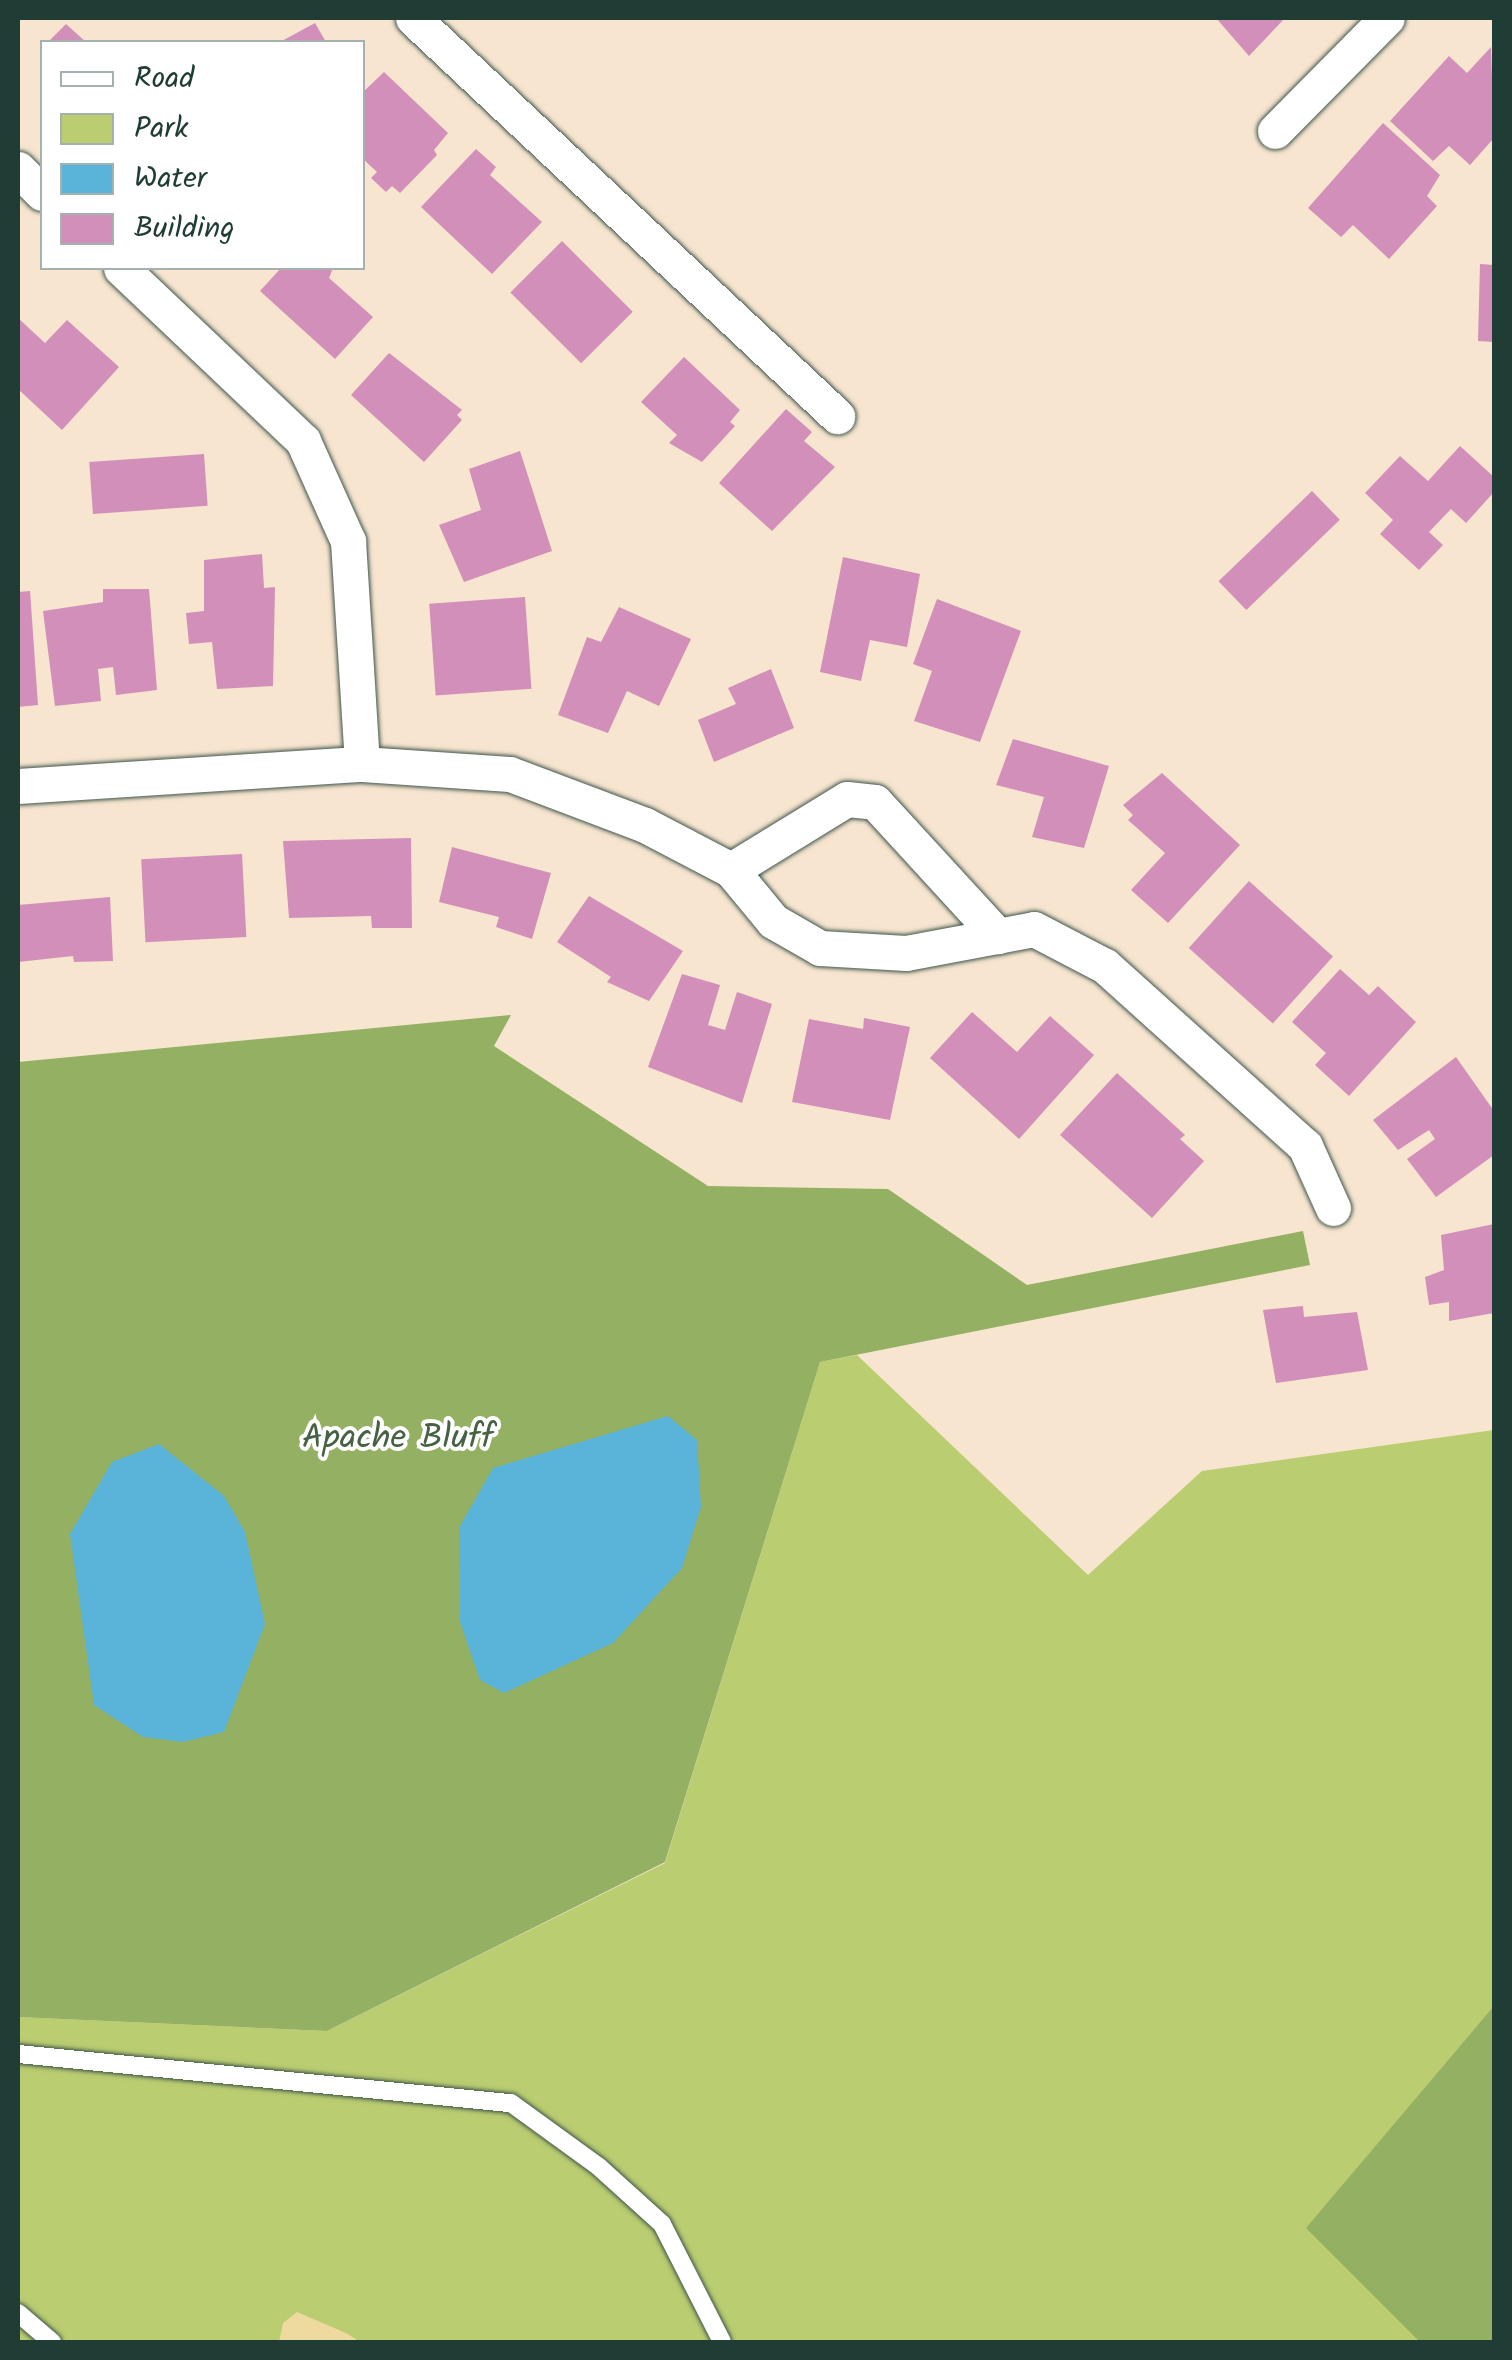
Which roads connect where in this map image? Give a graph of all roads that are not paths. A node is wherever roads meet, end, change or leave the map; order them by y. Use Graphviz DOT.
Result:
graph roads {
  1 [pos="413,18"];
  2 [pos="1387,18"];
  3 [pos="1275,131"];
  4 [pos="123,270"];
  5 [pos="837,416"];
  6 [pos="362,764"];
  7 [pos="18,786"];
  8 [pos="731,870"];
  9 [pos="998,936"];
  10 [pos="1333,1208"];
  11 [pos="18,2054"];
  12 [pos="18,2313"];
  13 [pos="52,2342"];
  14 [pos="722,2342"];
  1 -- 5 [label="street"];
  2 -- 3 [label="street"];
  4 -- 6 [label="street"];
  6 -- 7 [label="street"];
  6 -- 8 [label="street"];
  8 -- 9 [label="street"];
  8 -- 9 [label="street"];
  9 -- 10 [label="street"];
  11 -- 14 [label="lane"];
  12 -- 13 [label="lane"];
}
